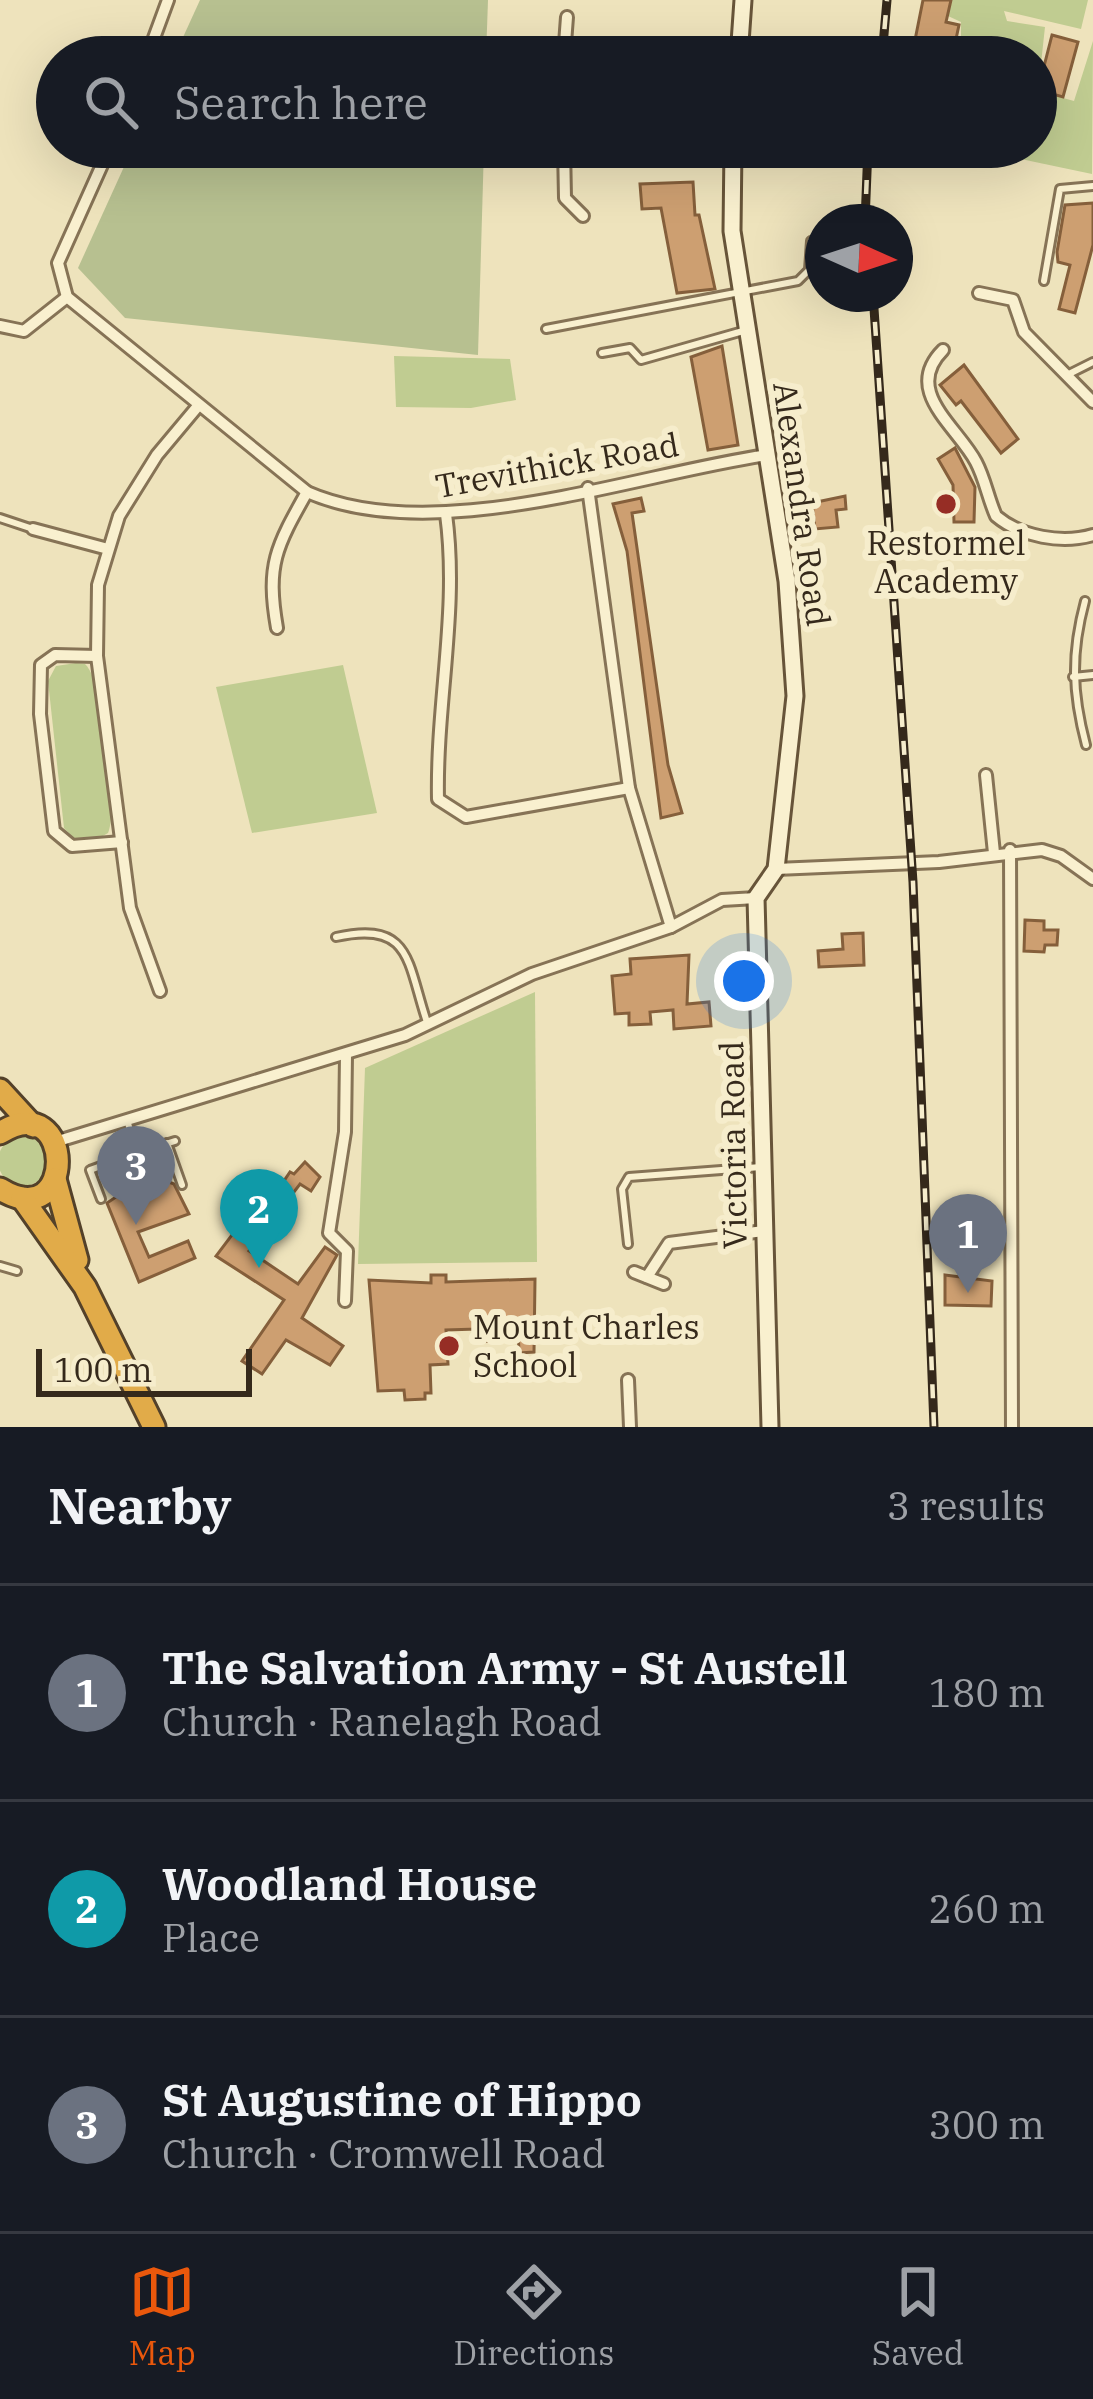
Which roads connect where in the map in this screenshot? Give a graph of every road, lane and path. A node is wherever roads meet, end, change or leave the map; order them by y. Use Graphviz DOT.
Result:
graph roads {
  1 [pos="168,0"];
  2 [pos="743,0"];
  3 [pos="567,17"];
  4 [pos="155,36"];
  5 [pos="566,36"];
  6 [pos="740,36"];
  7 [pos="101,168"];
  8 [pos="564,168"];
  9 [pos="733,168"];
  10 [pos="1093,186"];
  11 [pos="583,216"];
  12 [pos="805,273"];
  13 [pos="1044,281"];
  14 [pos="742,292"];
  15 [pos="979,293"];
  16 [pos="67,297"];
  17 [pos="0,326"];
  18 [pos="546,328"];
  19 [pos="747,330"];
  20 [pos="944,350"];
  21 [pos="602,353"];
  22 [pos="1093,362"];
  23 [pos="1067,375"];
  24 [pos="1093,402"];
  25 [pos="198,406"];
  26 [pos="767,455"];
  27 [pos="588,488"];
  28 [pos="307,492"];
  29 [pos="446,514"];
  30 [pos="0,518"];
  31 [pos="33,529"];
  32 [pos="1093,535"];
  33 [pos="108,549"];
  34 [pos="1085,601"];
  35 [pos="277,628"];
  36 [pos="97,656"];
  37 [pos="1093,675"];
  38 [pos="1073,676"];
  39 [pos="1086,745"];
  40 [pos="986,775"];
  41 [pos="629,788"];
  42 [pos="122,842"];
  43 [pos="1010,850"];
  44 [pos="994,853"];
  45 [pos="776,868"];
  46 [pos="1093,879"];
  47 [pos="757,898"];
  48 [pos="671,927"];
  49 [pos="336,937"];
  50 [pos="160,991"];
  51 [pos="428,1025"];
  52 [pos="346,1055"];
  53 [pos="0,1090"];
  54 [pos="127,1120"];
  55 [pos="33,1126"];
  56 [pos="0,1133"];
  57 [pos="55,1142"];
  58 [pos="137,1153"];
  59 [pos="764,1167"];
  60 [pos="56,1179"];
  61 [pos="182,1185"];
  62 [pos="0,1189"];
  63 [pos="22,1198"];
  64 [pos="101,1199"];
  65 [pos="764,1231"];
  66 [pos="628,1244"];
  67 [pos="0,1266"];
  68 [pos="17,1271"];
  69 [pos="664,1284"];
  70 [pos="85,1287"];
  71 [pos="345,1301"];
  72 [pos="628,1380"];
  73 [pos="151,1427"];
  74 [pos="630,1427"];
  75 [pos="770,1427"];
  76 [pos="1012,1427"];
  1 -- 4 [label="street"];
  2 -- 6 [label="street"];
  3 -- 5 [label="street"];
  7 -- 16 [label="street"];
  8 -- 11 [label="street"];
  9 -- 14 [label="street, Alexandra Road"];
  10 -- 13 [label="lane"];
  12 -- 14 [label="lane"];
  14 -- 18 [label="lane"];
  14 -- 19 [label="street, Alexandra Road"];
  15 -- 23 [label="street"];
  16 -- 17 [label="street"];
  16 -- 25 [label="street, Trevithick Road"];
  19 -- 21 [label="lane"];
  19 -- 26 [label="street, Alexandra Road"];
  20 -- 32 [label="street"];
  22 -- 23 [label="lane"];
  23 -- 24 [label="street"];
  25 -- 28 [label="street, Trevithick Road"];
  25 -- 33 [label="street"];
  26 -- 27 [label="street, Trevithick Road"];
  26 -- 45 [label="street, Alexandra Road"];
  27 -- 29 [label="street, Trevithick Road"];
  27 -- 41 [label="street"];
  28 -- 29 [label="street, Trevithick Road"];
  28 -- 35 [label="street"];
  29 -- 41 [label="street"];
  30 -- 31 [label="lane"];
  31 -- 33 [label="street"];
  33 -- 36 [label="street"];
  34 -- 38 [label="lane"];
  36 -- 42 [label="street"];
  36 -- 42 [label="street"];
  37 -- 38 [label="lane"];
  38 -- 39 [label="lane"];
  40 -- 44 [label="street"];
  41 -- 48 [label="street"];
  42 -- 50 [label="street"];
  43 -- 44 [label="street"];
  43 -- 46 [label="street"];
  43 -- 76 [label="street"];
  44 -- 45 [label="street"];
  45 -- 47 [label="street"];
  47 -- 48 [label="street"];
  47 -- 59 [label="street, Victoria Road"];
  48 -- 51 [label="street"];
  49 -- 51 [label="lane"];
  51 -- 52 [label="street"];
  52 -- 54 [label="street"];
  52 -- 71 [label="street"];
  53 -- 55 [label="highway"];
  54 -- 57 [label="street"];
  54 -- 58 [label="lane"];
  55 -- 56 [label="highway"];
  55 -- 57 [label="highway"];
  57 -- 60 [label="highway"];
  58 -- 61 [label="lane"];
  58 -- 64 [label="lane"];
  59 -- 65 [label="street, Victoria Road"];
  59 -- 66 [label="lane"];
  60 -- 63 [label="highway"];
  60 -- 70 [label="highway"];
  62 -- 63 [label="highway"];
  63 -- 70 [label="highway"];
  65 -- 69 [label="street"];
  65 -- 75 [label="street, Victoria Road"];
  67 -- 68 [label="lane"];
  70 -- 73 [label="highway"];
  72 -- 74 [label="street"];
}
